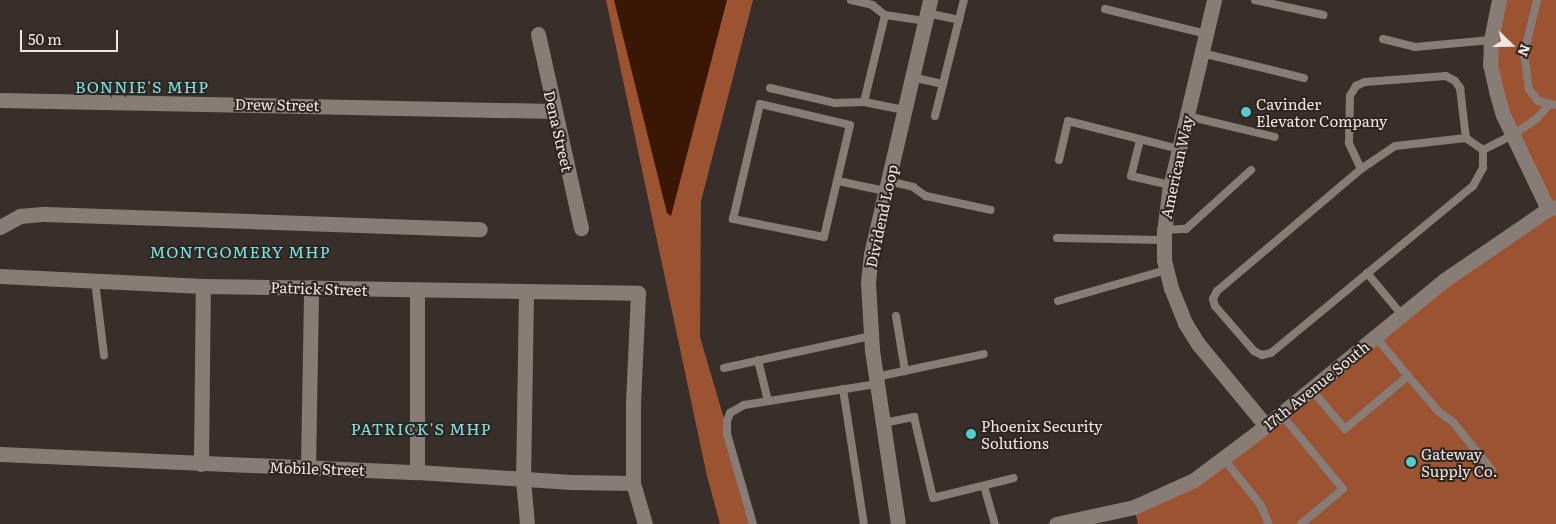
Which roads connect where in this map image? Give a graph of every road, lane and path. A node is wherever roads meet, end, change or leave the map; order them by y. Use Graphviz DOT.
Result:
graph roads {
  1 [pos="851,0"];
  2 [pos="964,0"];
  3 [pos="1214,0"];
  4 [pos="1255,0"];
  5 [pos="1499,0"];
  6 [pos="1537,0"];
  7 [pos="1105,9"];
  8 [pos="927,12"];
  9 [pos="886,15"];
  10 [pos="1323,15"];
  11 [pos="959,20"];
  12 [pos="538,34"];
  13 [pos="1206,34"];
  14 [pos="1383,39"];
  15 [pos="1491,40"];
  16 [pos="1202,53"];
  17 [pos="912,77"];
  18 [pos="1304,78"];
  19 [pos="943,84"];
  20 [pos="770,88"];
  21 [pos="0,100"];
  22 [pos="864,102"];
  23 [pos="1553,105"];
  24 [pos="904,110"];
  25 [pos="554,111"];
  26 [pos="936,116"];
  27 [pos="1187,116"];
  28 [pos="1513,135"];
  29 [pos="1276,137"];
  30 [pos="1466,138"];
  31 [pos="1140,140"];
  32 [pos="1179,149"];
  33 [pos="1483,150"];
  34 [pos="1059,160"];
  35 [pos="1361,169"];
  36 [pos="1251,170"];
  37 [pos="838,181"];
  38 [pos="1170,185"];
  39 [pos="886,186"];
  40 [pos="1552,208"];
  41 [pos="990,210"];
  42 [pos="0,227"];
  43 [pos="581,228"];
  44 [pos="480,229"];
  45 [pos="1164,235"];
  46 [pos="1057,238"];
  47 [pos="1166,270"];
  48 [pos="1367,273"];
  49 [pos="0,276"];
  50 [pos="95,281"];
  51 [pos="204,286"];
  52 [pos="311,287"];
  53 [pos="417,291"];
  54 [pos="526,292"];
  55 [pos="1058,301"];
  56 [pos="1402,315"];
  57 [pos="896,316"];
  58 [pos="871,336"];
  59 [pos="1376,336"];
  60 [pos="984,354"];
  61 [pos="104,355"];
  62 [pos="758,360"];
  63 [pos="724,368"];
  64 [pos="905,371"];
  65 [pos="1408,376"];
  66 [pos="877,380"];
  67 [pos="1311,389"];
  68 [pos="843,390"];
  69 [pos="768,401"];
  70 [pos="1281,414"];
  71 [pos="883,423"];
  72 [pos="1266,426"];
  73 [pos="0,454"];
  74 [pos="1223,458"];
  75 [pos="201,464"];
  76 [pos="308,467"];
  77 [pos="1492,470"];
  78 [pos="417,472"];
  79 [pos="1014,478"];
  80 [pos="523,479"];
  81 [pos="633,483"];
  82 [pos="984,486"];
  83 [pos="1092,520"];
  84 [pos="527,524"];
  85 [pos="645,524"];
  86 [pos="753,524"];
  87 [pos="864,524"];
  88 [pos="898,524"];
  89 [pos="995,524"];
  90 [pos="1056,524"];
  91 [pos="1269,524"];
  92 [pos="1301,524"];
  1 -- 9 [label="lane"];
  2 -- 11 [label="lane"];
  3 -- 13 [label="street, American Way"];
  4 -- 10 [label="lane"];
  5 -- 15 [label="street"];
  6 -- 23 [label="lane"];
  7 -- 13 [label="lane"];
  8 -- 9 [label="lane"];
  8 -- 11 [label="lane"];
  8 -- 17 [label="street, Dividend Loop"];
  9 -- 22 [label="lane"];
  11 -- 19 [label="lane"];
  12 -- 25 [label="street, Dena Street"];
  13 -- 16 [label="street, American Way"];
  14 -- 15 [label="lane"];
  15 -- 28 [label="street"];
  16 -- 18 [label="lane"];
  16 -- 27 [label="street, American Way"];
  17 -- 19 [label="lane"];
  17 -- 24 [label="street, Dividend Loop"];
  19 -- 26 [label="lane"];
  20 -- 22 [label="lane"];
  21 -- 25 [label="street, Drew Street"];
  22 -- 24 [label="lane"];
  23 -- 28 [label="lane"];
  24 -- 39 [label="street, Dividend Loop"];
  25 -- 43 [label="street, Dena Street"];
  27 -- 29 [label="lane"];
  27 -- 32 [label="street, American Way"];
  28 -- 33 [label="lane"];
  28 -- 40 [label="street"];
  30 -- 33 [label="lane"];
  30 -- 35 [label="lane"];
  30 -- 35 [label="lane"];
  31 -- 32 [label="lane"];
  31 -- 34 [label="lane"];
  31 -- 38 [label="lane"];
  32 -- 38 [label="street, American Way"];
  33 -- 48 [label="lane"];
  35 -- 48 [label="lane"];
  36 -- 45 [label="lane"];
  37 -- 37 [label="lane"];
  37 -- 39 [label="lane"];
  38 -- 45 [label="street, American Way"];
  39 -- 41 [label="lane"];
  39 -- 58 [label="street, Dividend Loop"];
  40 -- 56 [label="street, 17th Avenue South"];
  42 -- 44 [label="street"];
  45 -- 46 [label="lane"];
  45 -- 47 [label="street, American Way"];
  47 -- 55 [label="lane"];
  47 -- 72 [label="street, American Way"];
  48 -- 56 [label="lane"];
  49 -- 50 [label="street, Patrick Street"];
  50 -- 51 [label="street, Patrick Street"];
  50 -- 61 [label="lane"];
  51 -- 52 [label="street, Patrick Street"];
  51 -- 75 [label="street"];
  52 -- 53 [label="street, Patrick Street"];
  52 -- 76 [label="street"];
  53 -- 54 [label="street, Patrick Street"];
  53 -- 78 [label="street"];
  54 -- 80 [label="street"];
  54 -- 81 [label="street, Patrick Street"];
  56 -- 59 [label="street, 17th Avenue South"];
  57 -- 64 [label="lane"];
  58 -- 62 [label="lane"];
  58 -- 66 [label="street, Dividend Loop"];
  59 -- 65 [label="lane"];
  59 -- 67 [label="street, 17th Avenue South"];
  60 -- 64 [label="lane"];
  62 -- 63 [label="lane"];
  62 -- 69 [label="lane"];
  64 -- 66 [label="lane"];
  65 -- 67 [label="lane"];
  65 -- 77 [label="lane"];
  66 -- 68 [label="lane"];
  66 -- 71 [label="street, Dividend Loop"];
  67 -- 70 [label="street, 17th Avenue South"];
  68 -- 69 [label="lane"];
  68 -- 87 [label="lane"];
  69 -- 86 [label="lane"];
  70 -- 72 [label="street, 17th Avenue South"];
  70 -- 92 [label="lane"];
  71 -- 82 [label="lane"];
  71 -- 88 [label="street, Dividend Loop"];
  72 -- 74 [label="street, 17th Avenue South"];
  73 -- 75 [label="street, Mobile Street"];
  74 -- 83 [label="street, 17th Avenue South"];
  74 -- 91 [label="lane"];
  75 -- 76 [label="street, Mobile Street"];
  76 -- 78 [label="street, Mobile Street"];
  78 -- 80 [label="street, Mobile Street"];
  79 -- 82 [label="lane"];
  80 -- 81 [label="street, Mobile Street"];
  80 -- 84 [label="street"];
  81 -- 85 [label="street"];
  82 -- 89 [label="lane"];
  83 -- 90 [label="street, 17th Avenue South"];
}
